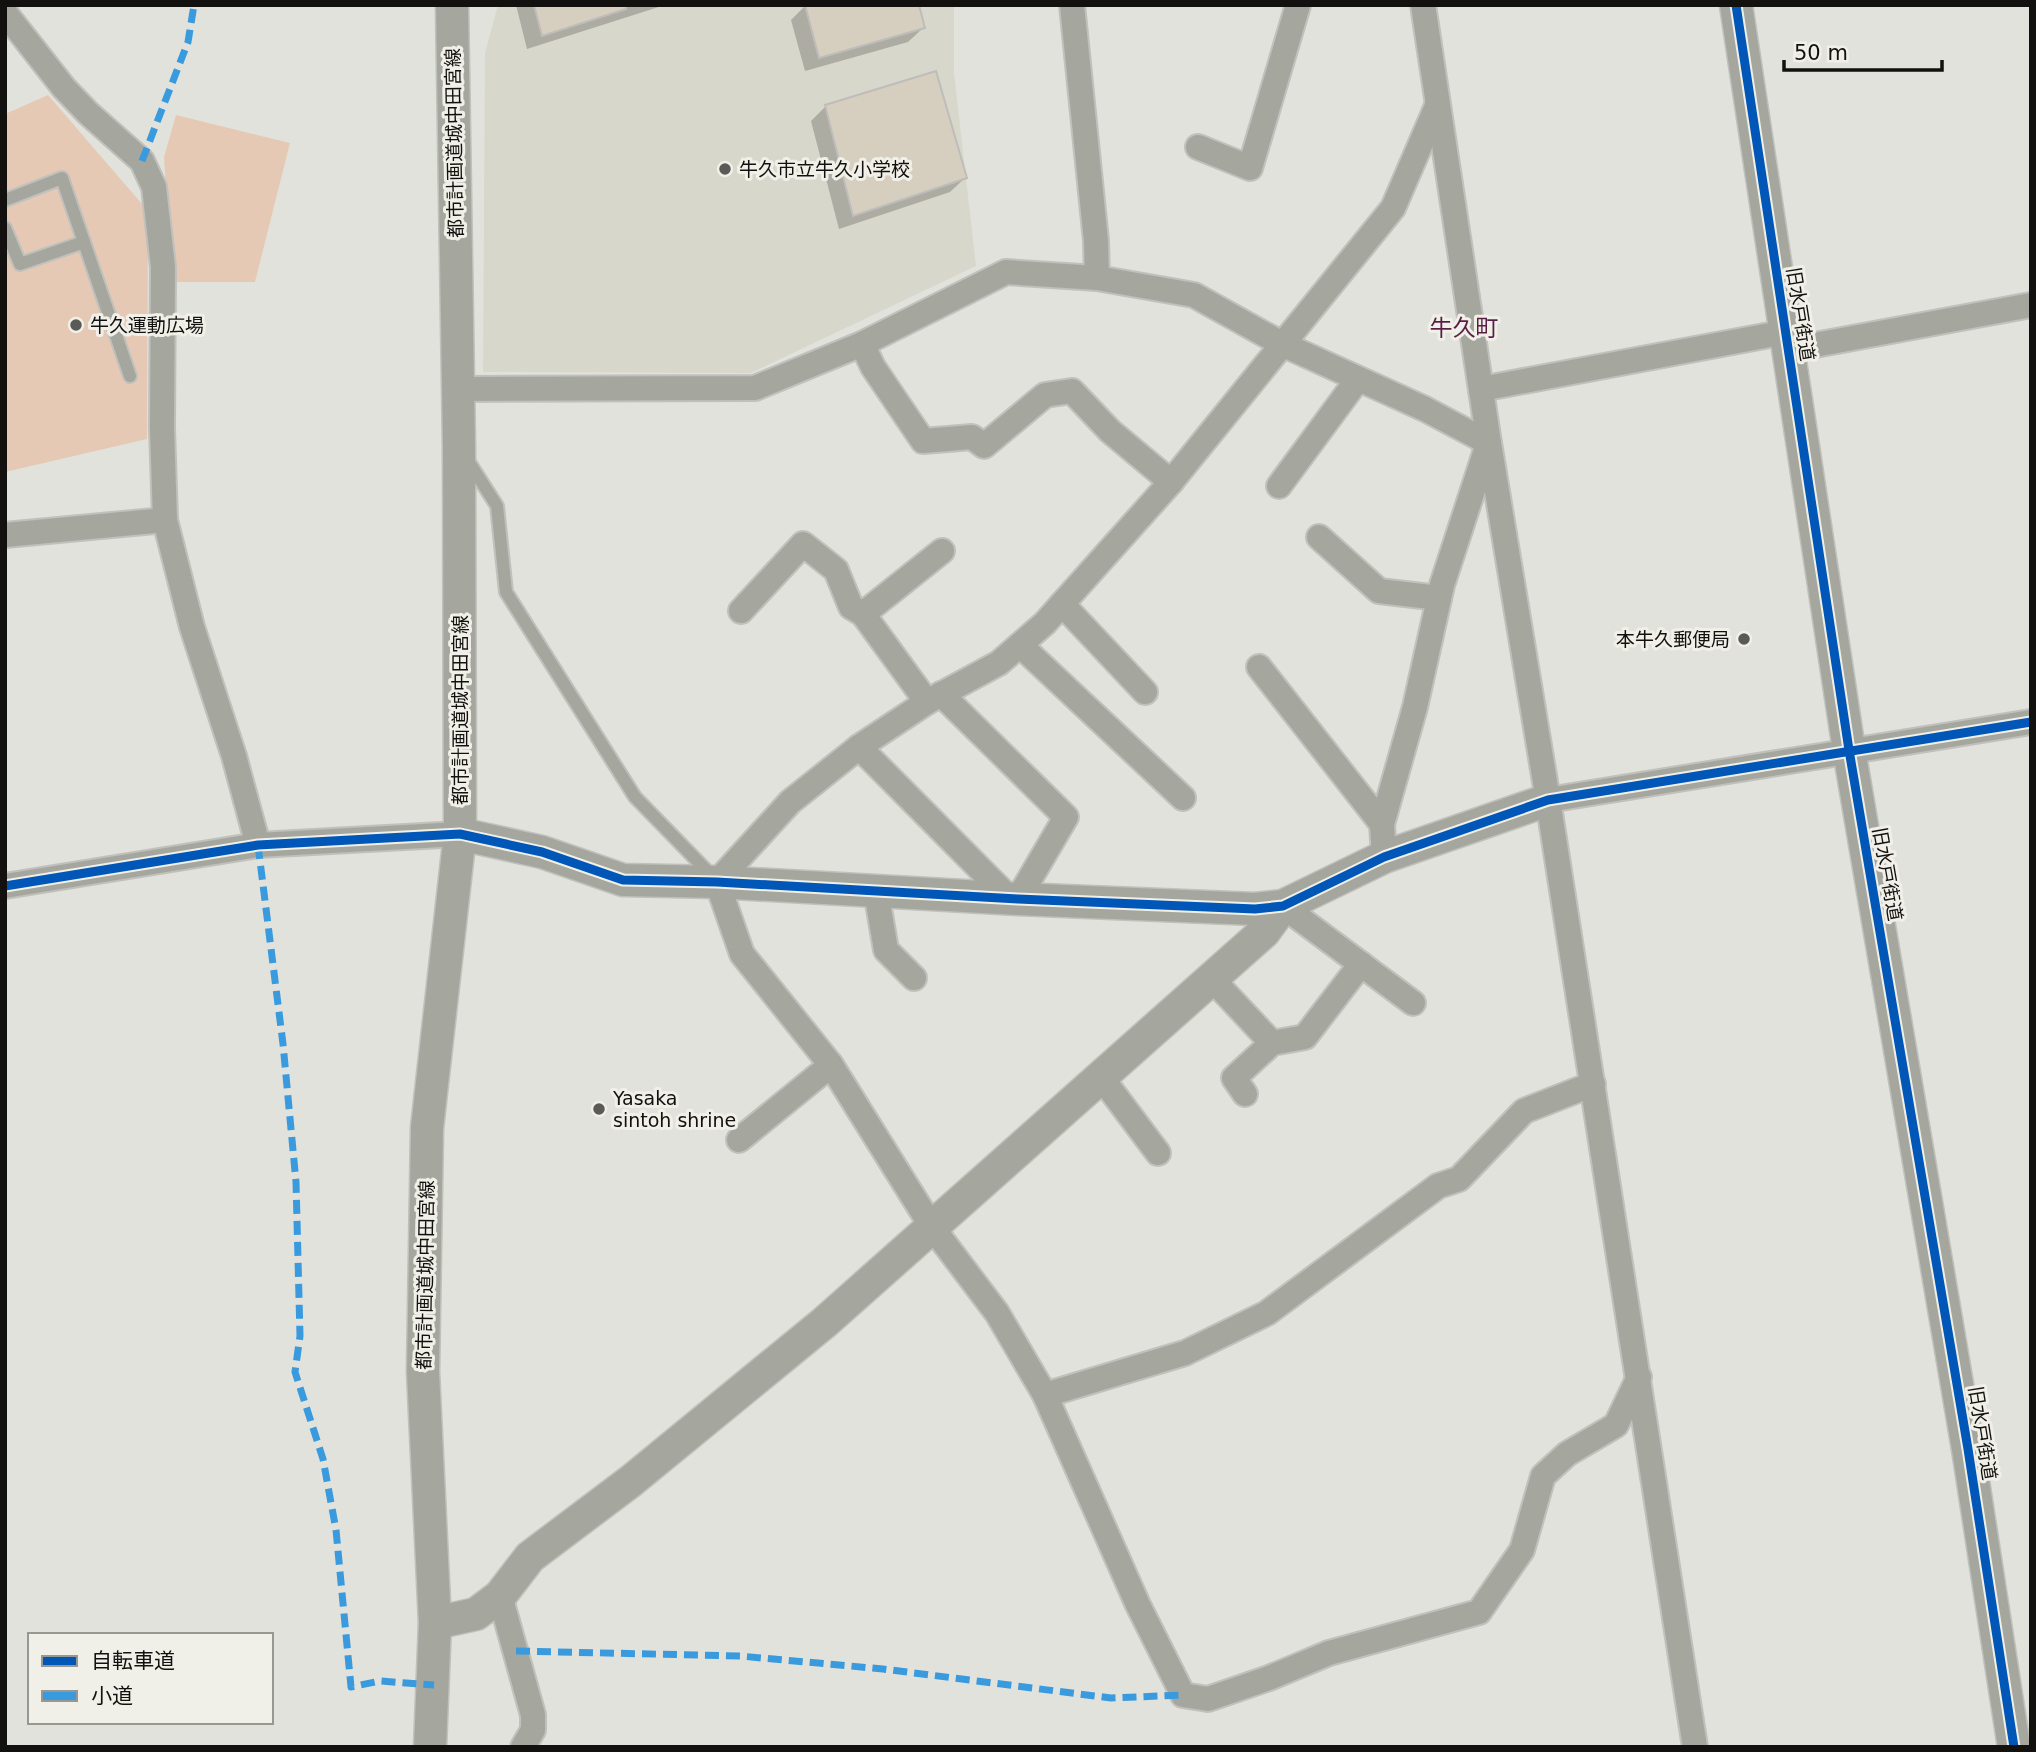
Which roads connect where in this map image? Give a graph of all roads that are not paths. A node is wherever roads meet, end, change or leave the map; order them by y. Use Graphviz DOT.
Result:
graph roads {
  1 [pos="452,5"];
  2 [pos="1072,5"];
  3 [pos="1298,5"];
  4 [pos="1423,5"];
  5 [pos="1736,5"];
  6 [pos="5,13"];
  7 [pos="1437,106"];
  8 [pos="1198,147"];
  9 [pos="5,200"];
  10 [pos="5,228"];
  11 [pos="84,242"];
  12 [pos="1097,278"];
  13 [pos="2031,305"];
  14 [pos="1787,341"];
  15 [pos="862,344"];
  16 [pos="1282,344"];
  17 [pos="130,376"];
  18 [pos="1359,379"];
  19 [pos="459,389"];
  20 [pos="1480,389"];
  21 [pos="1489,443"];
  22 [pos="459,447"];
  23 [pos="1171,482"];
  24 [pos="1279,486"];
  25 [pos="165,520"];
  26 [pos="5,535"];
  27 [pos="1319,537"];
  28 [pos="942,551"];
  29 [pos="1439,598"];
  30 [pos="1062,604"];
  31 [pos="741,611"];
  32 [pos="863,614"];
  33 [pos="1020,645"];
  34 [pos="1259,667"];
  35 [pos="1145,692"];
  36 [pos="934,698"];
  37 [pos="2031,722"];
  38 [pos="859,747"];
  39 [pos="1849,750"];
  40 [pos="1183,798"];
  41 [pos="1548,800"];
  42 [pos="1382,824"];
  43 [pos="460,834"];
  44 [pos="258,845"];
  45 [pos="1384,857"];
  46 [pos="718,882"];
  47 [pos="5,886"];
  48 [pos="876,891"];
  49 [pos="1014,898"];
  50 [pos="1283,906"];
  51 [pos="1360,964"];
  52 [pos="914,978"];
  53 [pos="1212,979"];
  54 [pos="1413,1003"];
  55 [pos="1272,1043"];
  56 [pos="831,1065"];
  57 [pos="1101,1077"];
  58 [pos="1593,1084"];
  59 [pos="1245,1094"];
  60 [pos="739,1140"];
  61 [pos="1157,1153"];
  62 [pos="932,1227"];
  63 [pos="1639,1377"];
  64 [pos="1045,1395"];
  65 [pos="500,1596"];
  66 [pos="435,1623"];
  67 [pos="430,1747"];
  68 [pos="523,1747"];
  69 [pos="1695,1747"];
  70 [pos="2014,1747"];
  1 -- 19 [label="street, 都市計画道城中田宮線"];
  2 -- 12 [label="street"];
  3 -- 8 [label="street"];
  4 -- 7 [label="street"];
  5 -- 14 [label="street, 旧水戸街道"];
  6 -- 25 [label="street"];
  7 -- 16 [label="street"];
  7 -- 20 [label="street"];
  9 -- 11 [label="lane"];
  10 -- 11 [label="lane"];
  11 -- 17 [label="lane"];
  12 -- 15 [label="street"];
  12 -- 16 [label="street"];
  13 -- 14 [label="street"];
  14 -- 20 [label="street"];
  14 -- 39 [label="street, 旧水戸街道"];
  15 -- 19 [label="street"];
  15 -- 23 [label="street"];
  16 -- 18 [label="street"];
  16 -- 23 [label="street"];
  18 -- 21 [label="street"];
  18 -- 24 [label="street"];
  19 -- 22 [label="street, 都市計画道城中田宮線"];
  20 -- 21 [label="street"];
  21 -- 29 [label="street"];
  21 -- 41 [label="street"];
  22 -- 43 [label="street, 都市計画道城中田宮線"];
  22 -- 46 [label="lane"];
  23 -- 30 [label="street"];
  25 -- 26 [label="street"];
  25 -- 44 [label="street"];
  27 -- 29 [label="street"];
  28 -- 32 [label="street"];
  29 -- 42 [label="street"];
  30 -- 33 [label="street"];
  30 -- 35 [label="street"];
  31 -- 32 [label="street"];
  32 -- 36 [label="street"];
  33 -- 36 [label="street"];
  33 -- 40 [label="street"];
  34 -- 42 [label="street"];
  36 -- 38 [label="street"];
  36 -- 49 [label="street"];
  37 -- 39 [label="street"];
  38 -- 46 [label="street"];
  38 -- 49 [label="street"];
  39 -- 41 [label="street"];
  39 -- 70 [label="street, 旧水戸街道"];
  41 -- 45 [label="street"];
  41 -- 58 [label="street"];
  42 -- 45 [label="street"];
  43 -- 44 [label="street"];
  43 -- 46 [label="street"];
  43 -- 66 [label="street, 都市計画道城中田宮線"];
  44 -- 47 [label="street"];
  45 -- 50 [label="street"];
  46 -- 48 [label="street"];
  46 -- 56 [label="street"];
  48 -- 49 [label="street"];
  48 -- 52 [label="street"];
  49 -- 50 [label="street"];
  50 -- 51 [label="street"];
  50 -- 53 [label="street"];
  51 -- 54 [label="street"];
  51 -- 55 [label="street"];
  53 -- 55 [label="street"];
  53 -- 57 [label="street"];
  55 -- 59 [label="street"];
  56 -- 60 [label="street"];
  56 -- 62 [label="street"];
  57 -- 61 [label="street"];
  57 -- 62 [label="street"];
  58 -- 63 [label="street"];
  58 -- 64 [label="street"];
  62 -- 64 [label="street"];
  62 -- 65 [label="street"];
  63 -- 64 [label="street"];
  63 -- 69 [label="street"];
  65 -- 66 [label="street"];
  65 -- 68 [label="street"];
  66 -- 67 [label="street, 都市計画道城中田宮線"];
}
